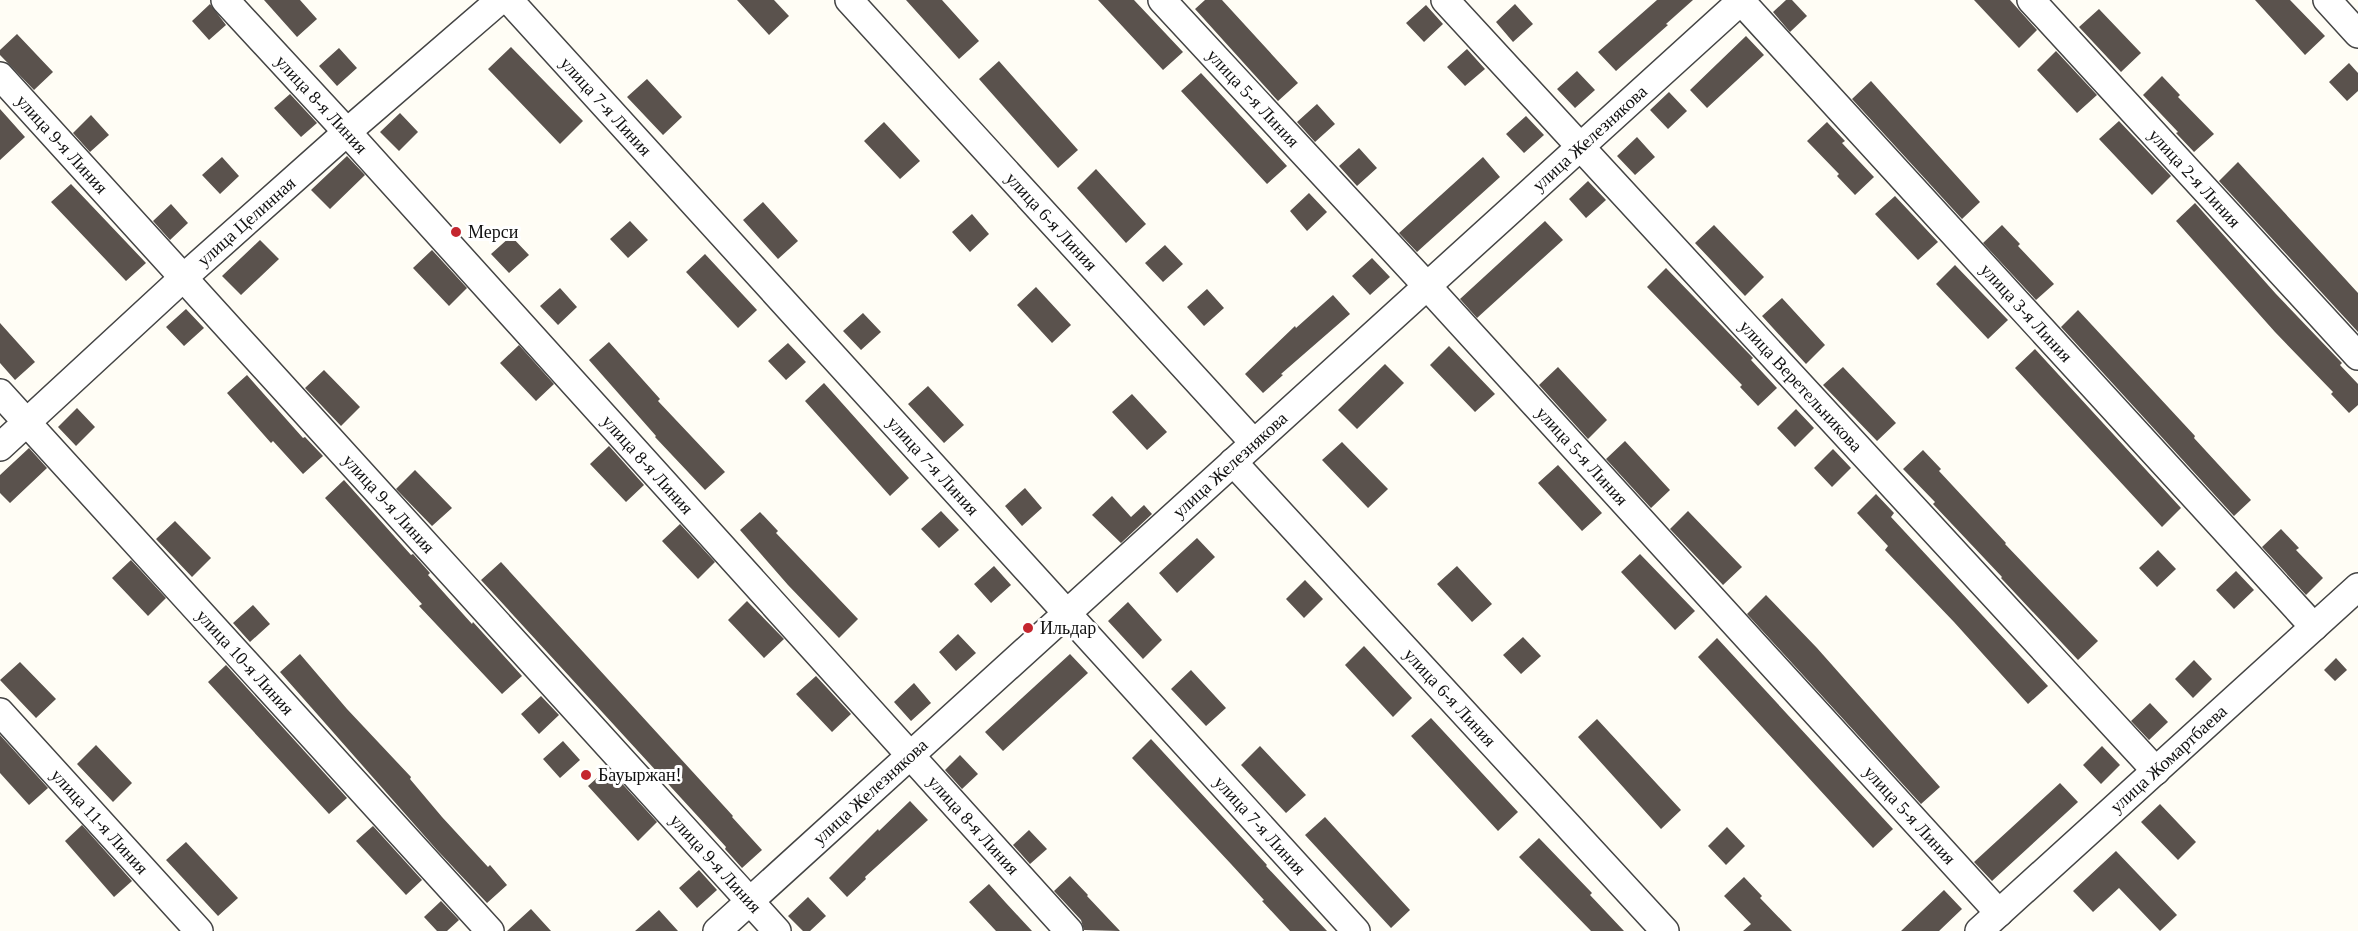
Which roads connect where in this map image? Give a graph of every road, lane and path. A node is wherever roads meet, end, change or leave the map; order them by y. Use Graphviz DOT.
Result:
graph roads {
  1 [pos="225,0"];
  2 [pos="500,0"];
  3 [pos="509,0"];
  4 [pos="849,0"];
  5 [pos="1162,0"];
  6 [pos="1445,0"];
  7 [pos="1741,0"];
  8 [pos="2031,0"];
  9 [pos="2327,0"];
  10 [pos="2358,34"];
  11 [pos="0,76"];
  12 [pos="347,132"];
  13 [pos="1580,147"];
  14 [pos="183,278"];
  15 [pos="1427,286"];
  16 [pos="2358,356"];
  17 [pos="0,393"];
  18 [pos="27,423"];
  19 [pos="1254,443"];
  20 [pos="0,447"];
  21 [pos="1233,462"];
  22 [pos="2358,587"];
  23 [pos="1067,613"];
  24 [pos="2314,627"];
  25 [pos="0,712"];
  26 [pos="910,755"];
  27 [pos="2156,771"];
  28 [pos="750,901"];
  29 [pos="1999,913"];
  30 [pos="199,931"];
  31 [pos="490,931"];
  32 [pos="717,931"];
  33 [pos="777,931"];
  34 [pos="1069,931"];
  35 [pos="1356,931"];
  36 [pos="1665,931"];
  37 [pos="1979,931"];
  1 -- 12 [label="street, улица 8-я Линия"];
  2 -- 12 [label="street, улица Целинная"];
  3 -- 23 [label="street, улица 7-я Линия"];
  4 -- 19 [label="street, улица 6-я Линия"];
  5 -- 15 [label="street, улица 5-я Линия"];
  6 -- 13 [label="street, улица Веретельникова"];
  7 -- 13 [label="street, улица Железнякова"];
  7 -- 24 [label="street, улица 3-я Линия"];
  8 -- 16 [label="street, улица 2-я Линия"];
  9 -- 10 [label="street"];
  11 -- 14 [label="street, улица 9-я Линия"];
  12 -- 14 [label="street, улица Целинная"];
  12 -- 26 [label="street, улица 8-я Линия"];
  13 -- 15 [label="street, улица Железнякова"];
  13 -- 27 [label="street, улица Веретельникова"];
  14 -- 18 [label="street, улица Целинная"];
  14 -- 28 [label="street, улица 9-я Линия"];
  15 -- 19 [label="street, улица Железнякова"];
  15 -- 29 [label="street, улица 5-я Линия"];
  17 -- 18 [label="street, улица 10-я Линия"];
  18 -- 20 [label="street, улица Целинная"];
  18 -- 31 [label="street, улица 10-я Линия"];
  19 -- 21 [label="street, улица Железнякова"];
  21 -- 23 [label="street, улица Железнякова"];
  21 -- 36 [label="street, улица 6-я Линия"];
  22 -- 24 [label="street, улица Жомартбаева"];
  23 -- 26 [label="street, улица Железнякова"];
  23 -- 35 [label="street, улица 7-я Линия"];
  24 -- 27 [label="street, улица Жомартбаева"];
  25 -- 30 [label="street, улица 11-я Линия"];
  26 -- 28 [label="street, улица Железнякова"];
  26 -- 34 [label="street, улица 8-я Линия"];
  27 -- 29 [label="street, улица Жомартбаева"];
  28 -- 32 [label="street, улица Железнякова"];
  28 -- 33 [label="street, улица 9-я Линия"];
  29 -- 37 [label="street, улица Жомартбаева"];
}
